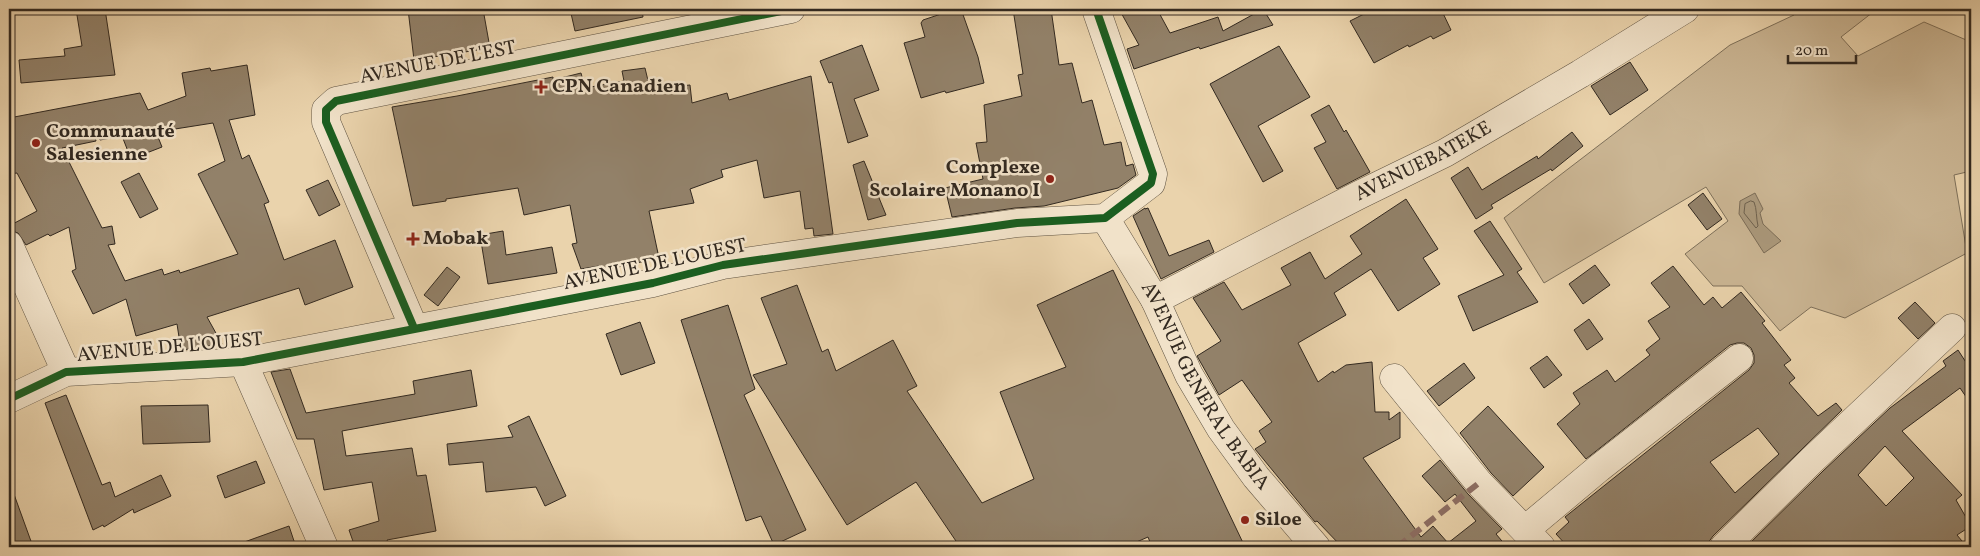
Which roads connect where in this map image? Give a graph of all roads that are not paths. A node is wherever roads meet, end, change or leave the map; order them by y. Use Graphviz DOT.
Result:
graph roads {
  1 [pos="792,9"];
  2 [pos="1096,9"];
  3 [pos="1685,9"];
  4 [pos="1105,218"];
  5 [pos="9,245"];
  6 [pos="1155,300"];
  7 [pos="414,328"];
  8 [pos="1952,328"];
  9 [pos="1739,358"];
  10 [pos="243,362"];
  11 [pos="66,372"];
  12 [pos="1394,378"];
  13 [pos="9,399"];
  14 [pos="1533,539"];
  15 [pos="1734,544"];
  16 [pos="324,547"];
  17 [pos="1316,547"];
  1 -- 7 [label="street, AVENUE DE L'EST"];
  2 -- 4 [label="street"];
  3 -- 6 [label="street, AVENUEBATEKE"];
  4 -- 6 [label="street, AVENUE GENERAL BABIA"];
  4 -- 7 [label="street, AVENUE DE L'OUEST"];
  5 -- 11 [label="street, AVENUE DE L'OUEST"];
  6 -- 17 [label="street, AVENUE GENERAL BABIA"];
  7 -- 10 [label="street, AVENUE DE L'OUEST"];
  8 -- 15 [label="street"];
  9 -- 14 [label="street"];
  10 -- 11 [label="street, AVENUE DE L'OUEST"];
  10 -- 16 [label="street"];
  11 -- 13 [label="street, AVENUE DE L'OUEST"];
  12 -- 14 [label="street"];
}
